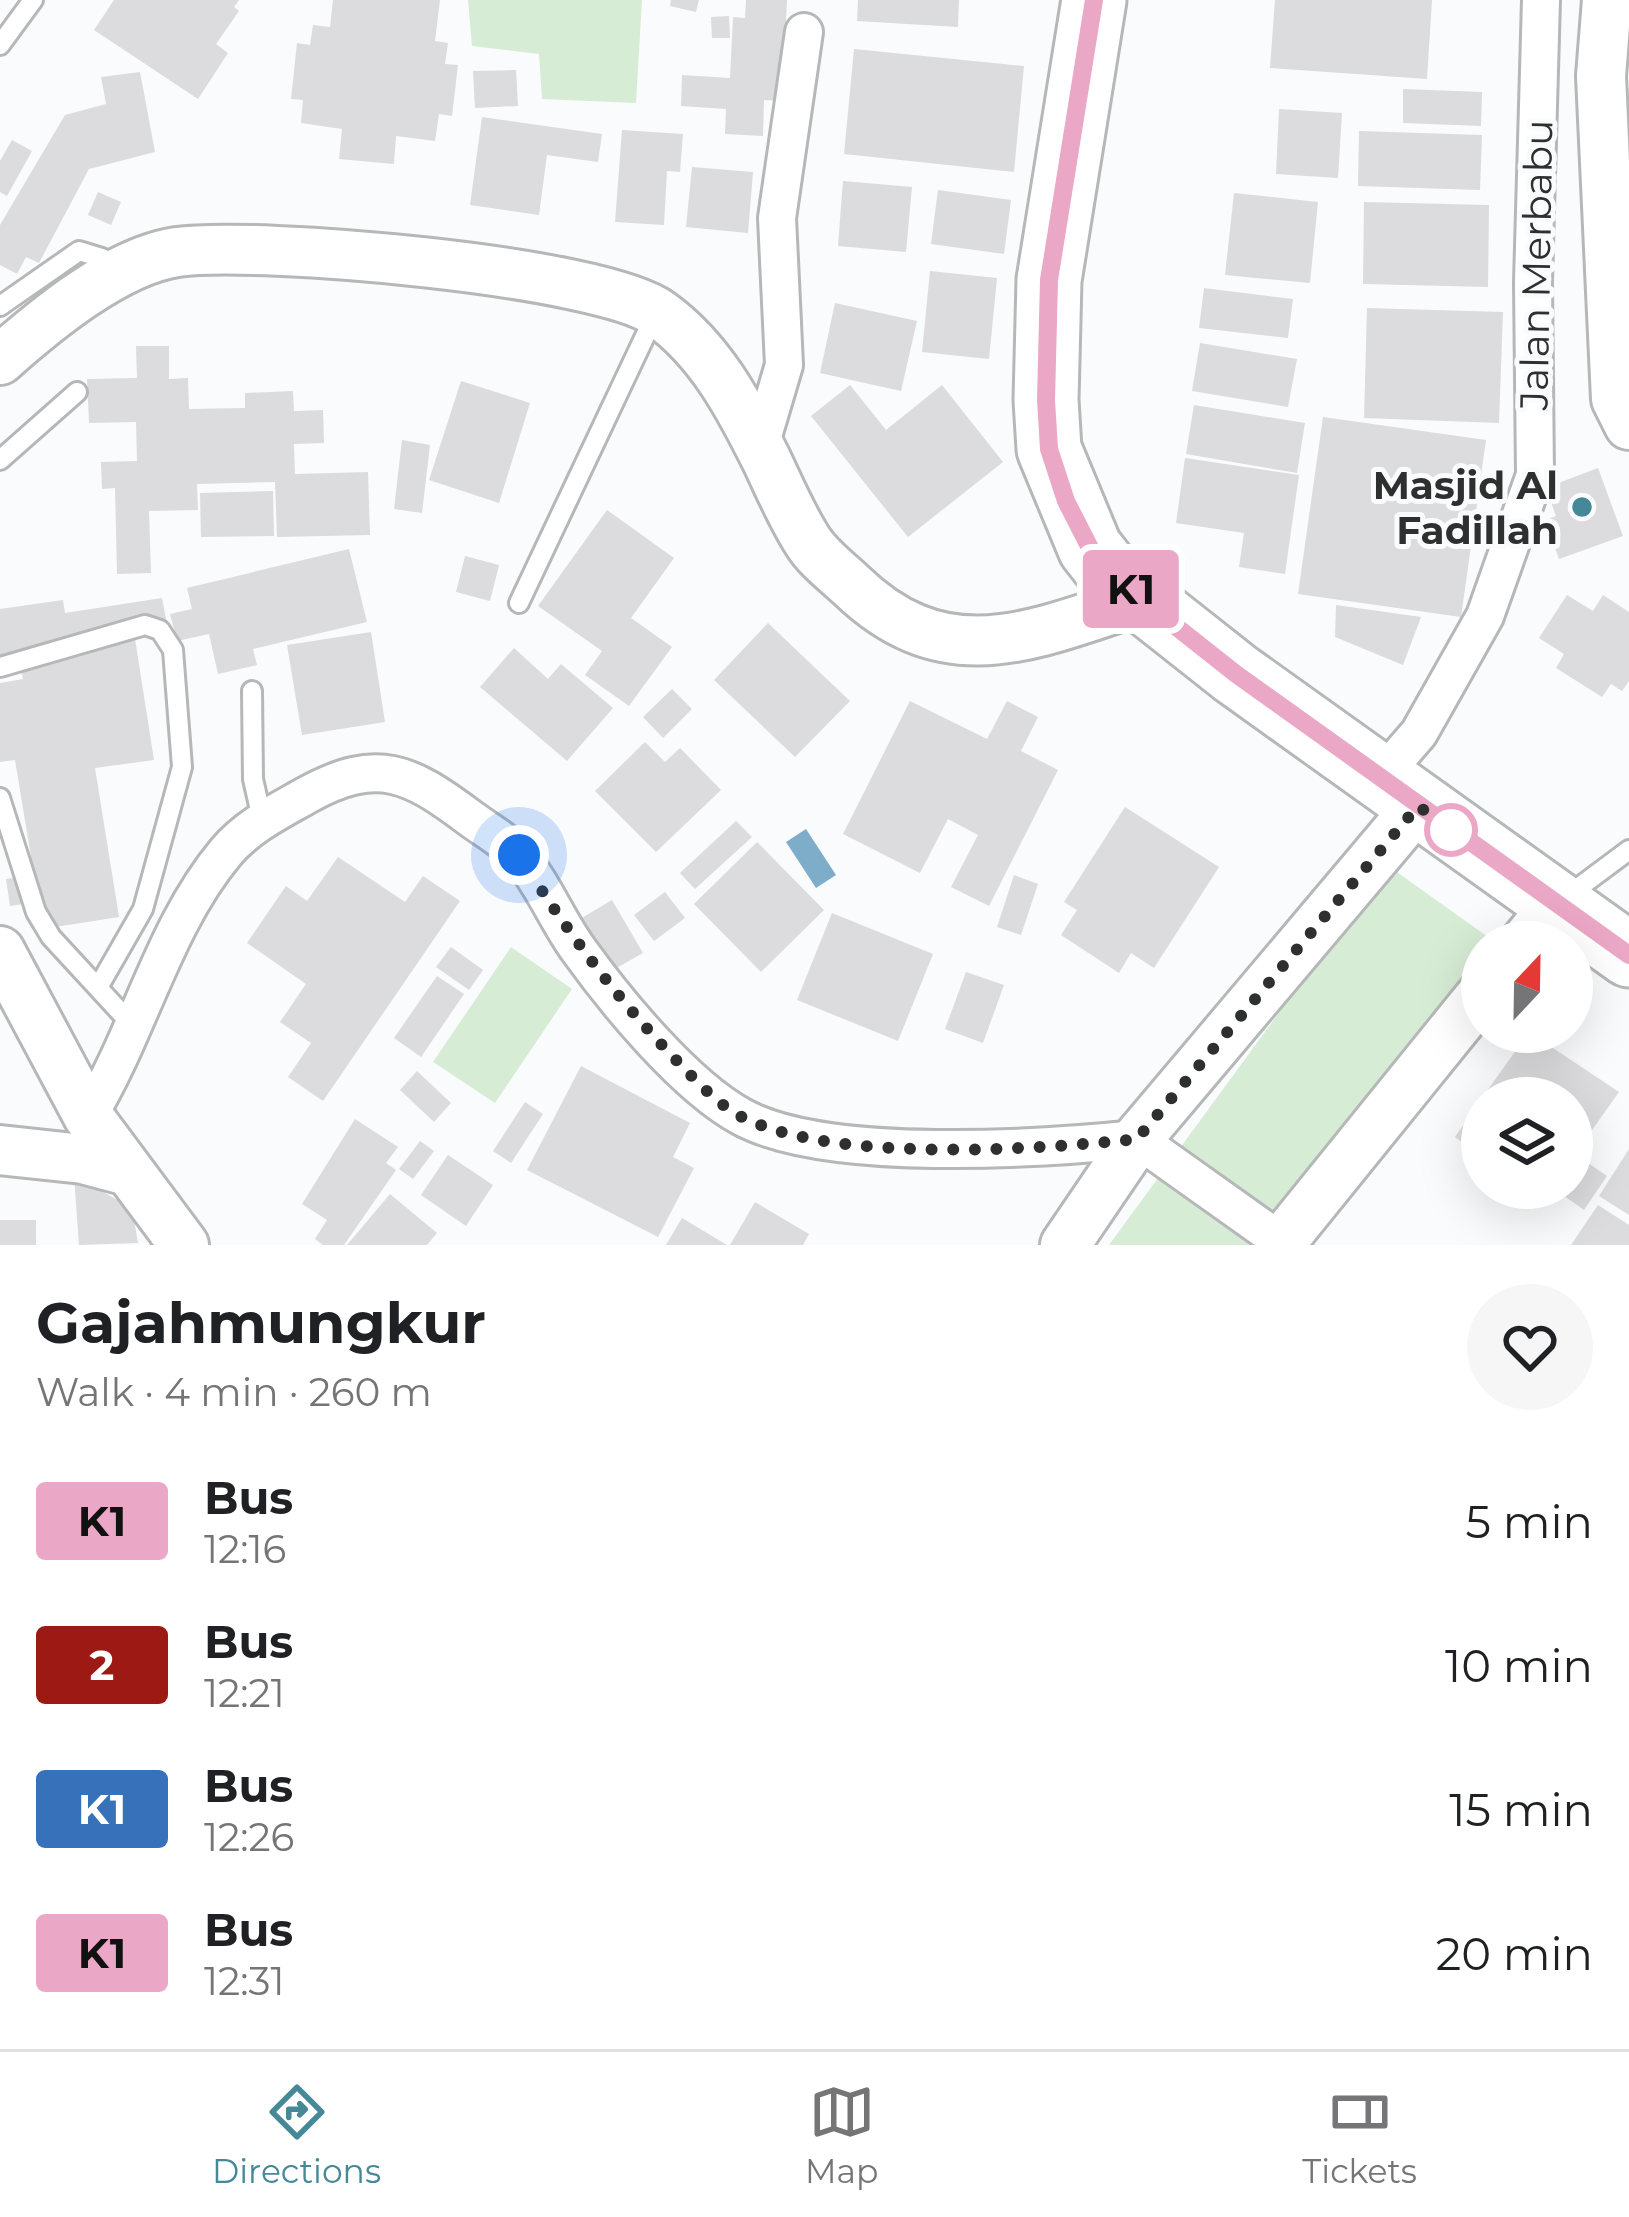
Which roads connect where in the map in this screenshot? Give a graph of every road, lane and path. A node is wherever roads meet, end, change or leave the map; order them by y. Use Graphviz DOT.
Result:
graph roads {
  1 [pos="33,0"];
  2 [pos="1094,0"];
  3 [pos="1541,0"];
  4 [pos="1607,0"];
  5 [pos="804,32"];
  6 [pos="0,46"];
  7 [pos="114,278"];
  8 [pos="0,306"];
  9 [pos="657,311"];
  10 [pos="0,360"];
  11 [pos="77,392"];
  12 [pos="1629,425"];
  13 [pos="760,446"];
  14 [pos="0,460"];
  15 [pos="1146,598"];
  16 [pos="519,603"];
  17 [pos="0,667"];
  18 [pos="252,692"];
  19 [pos="1399,792"];
  20 [pos="0,798"];
  21 [pos="262,820"];
  22 [pos="1629,850"];
  23 [pos="1540,921"];
  24 [pos="1542,921"];
  25 [pos="1593,942"];
  26 [pos="0,951"];
  27 [pos="1629,955"];
  28 [pos="100,984"];
  29 [pos="1461,1020"];
  30 [pos="134,1027"];
  31 [pos="88,1116"];
  32 [pos="1137,1139"];
  33 [pos="19,1152"];
  34 [pos="128,1171"];
  35 [pos="1282,1244"];
  36 [pos="184,1245"];
  37 [pos="1065,1245"];
  1 -- 6 [label="lane"];
  2 -- 15 [label="highway"];
  3 -- 19 [label="street, Jalan Merbabu"];
  4 -- 12 [label="main road"];
  5 -- 13 [label="street"];
  7 -- 8 [label="lane"];
  7 -- 9 [label="main road"];
  7 -- 10 [label="main road"];
  9 -- 13 [label="main road"];
  9 -- 16 [label="lane"];
  11 -- 14 [label="lane"];
  13 -- 15 [label="main road"];
  15 -- 19 [label="highway"];
  17 -- 28 [label="lane"];
  18 -- 21 [label="lane"];
  19 -- 23 [label="highway"];
  19 -- 32 [label="main road"];
  20 -- 28 [label="lane"];
  21 -- 30 [label="street"];
  21 -- 32 [label="street"];
  22 -- 24 [label="lane"];
  25 -- 27 [label="highway"];
  26 -- 31 [label="main road"];
  28 -- 30 [label="lane"];
  29 -- 35 [label="main road"];
  30 -- 31 [label="street"];
  31 -- 33 [label="main road"];
  31 -- 34 [label="main road"];
  32 -- 35 [label="street"];
  32 -- 37 [label="main road"];
  33 -- 34 [label="main road"];
  34 -- 36 [label="main road"];
}
